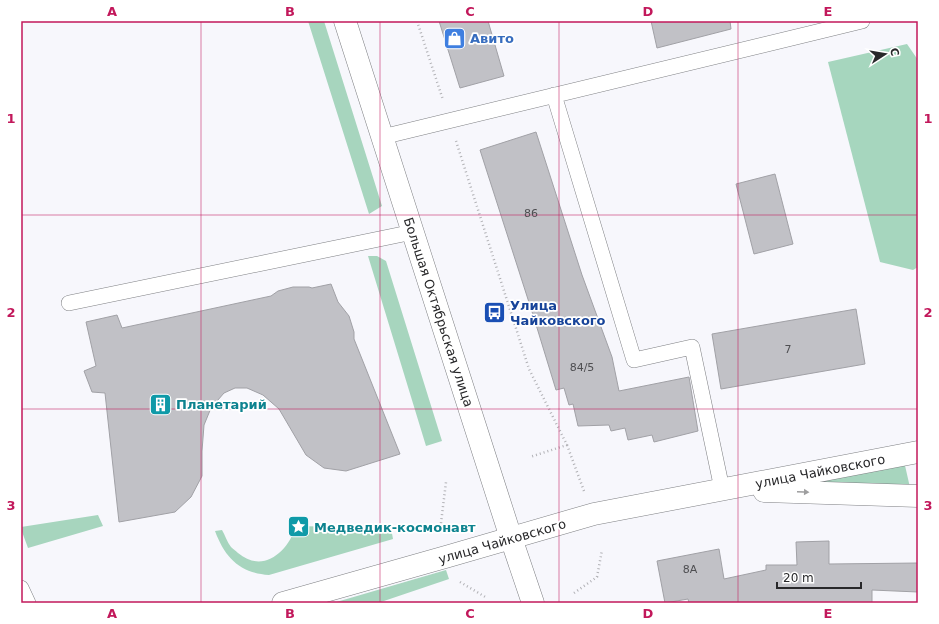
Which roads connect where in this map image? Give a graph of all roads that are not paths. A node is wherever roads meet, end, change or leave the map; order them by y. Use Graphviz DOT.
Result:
graph roads {
  1 [pos="345,21"];
  2 [pos="862,21"];
  3 [pos="554,95"];
  4 [pos="382,137"];
  5 [pos="412,232"];
  6 [pos="69,303"];
  7 [pos="918,452"];
  8 [pos="722,489"];
  9 [pos="918,496"];
  10 [pos="511,538"];
  11 [pos="21,588"];
  12 [pos="28,603"];
  13 [pos="283,603"];
  14 [pos="533,603"];
  1 -- 4 [label="main road, Большая Октябрьская улица"];
  2 -- 3 [label="lane"];
  3 -- 4 [label="lane"];
  3 -- 8 [label="lane"];
  4 -- 5 [label="main road, Большая Октябрьская улица"];
  5 -- 6 [label="lane"];
  5 -- 10 [label="main road, Большая Октябрьская улица"];
  7 -- 8 [label="main road, улица Чайковского"];
  8 -- 9 [label="main road, улица Чайковского, one-way"];
  8 -- 10 [label="main road, улица Чайковского"];
  10 -- 13 [label="main road, улица Чайковского"];
  10 -- 14 [label="main road, Большая Октябрьская улица"];
  11 -- 12 [label="lane"];
}
